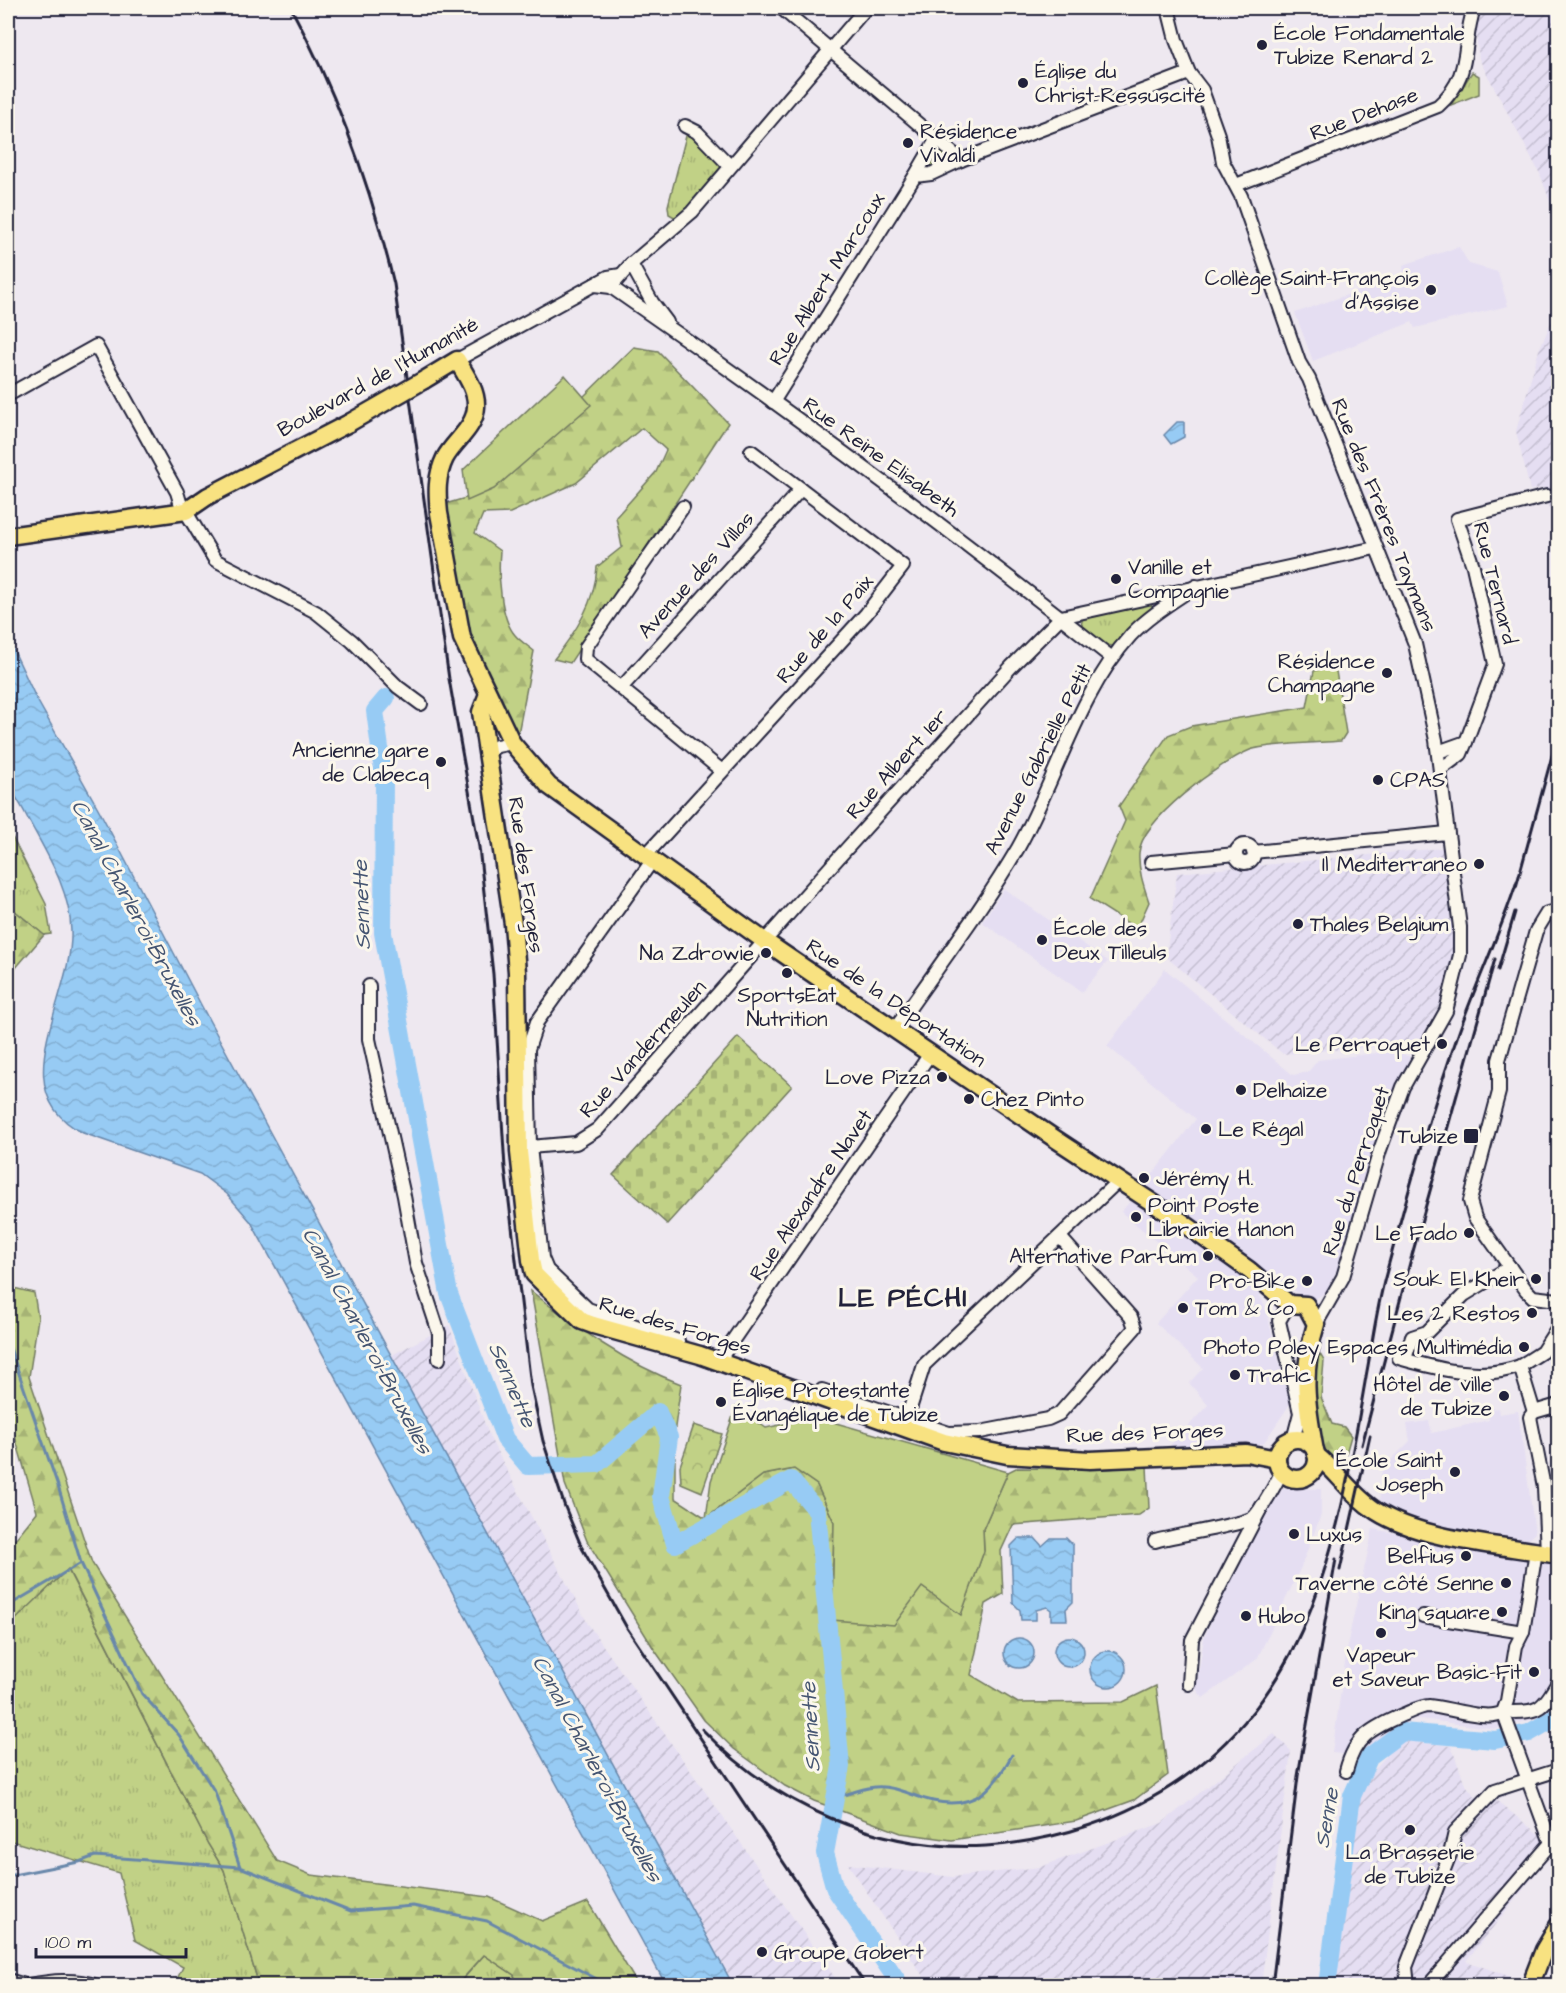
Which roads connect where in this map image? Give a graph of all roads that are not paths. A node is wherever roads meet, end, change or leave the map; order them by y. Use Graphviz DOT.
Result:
graph roads {
  1 [pos="781,8"];
  2 [pos="866,8"];
  3 [pos="1168,8"];
  4 [pos="1474,8"];
  5 [pos="831,50"];
  6 [pos="1189,74"];
  7 [pos="685,126"];
  8 [pos="936,140"];
  9 [pos="961,160"];
  10 [pos="730,166"];
  11 [pos="915,176"];
  12 [pos="1236,185"];
  13 [pos="631,264"];
  14 [pos="621,275"];
  15 [pos="594,285"];
  16 [pos="611,287"];
  17 [pos="675,333"];
  18 [pos="457,360"];
  19 [pos="8,395"];
  20 [pos="773,402"];
  21 [pos="751,451"];
  22 [pos="801,489"];
  23 [pos="1547,496"];
  24 [pos="683,507"];
  25 [pos="186,511"];
  26 [pos="8,536"];
  27 [pos="1376,548"];
  28 [pos="1196,586"];
  29 [pos="1060,617"];
  30 [pos="1112,658"];
  31 [pos="622,687"];
  32 [pos="488,693"];
  33 [pos="421,704"];
  34 [pos="1466,742"];
  35 [pos="512,743"];
  36 [pos="1438,752"];
  37 [pos="486,753"];
  38 [pos="1441,769"];
  39 [pos="722,771"];
  40 [pos="1448,834"];
  41 [pos="649,858"];
  42 [pos="1151,862"];
  43 [pos="1558,911"];
  44 [pos="766,942"];
  45 [pos="369,986"];
  46 [pos="895,1029"];
  47 [pos="517,1032"];
  48 [pos="528,1048"];
  49 [pos="930,1054"];
  50 [pos="1422,1056"];
  51 [pos="530,1147"];
  52 [pos="1118,1181"];
  53 [pos="1060,1237"];
  54 [pos="1510,1267"];
  55 [pos="1330,1299"];
  56 [pos="1558,1300"];
  57 [pos="1288,1304"];
  58 [pos="1306,1305"];
  59 [pos="1316,1324"];
  60 [pos="1558,1327"];
  61 [pos="722,1356"];
  62 [pos="439,1359"];
  63 [pos="1520,1366"];
  64 [pos="1558,1405"];
  65 [pos="1534,1412"];
  66 [pos="907,1418"];
  67 [pos="939,1436"];
  68 [pos="1293,1440"];
  69 [pos="1315,1453"];
  70 [pos="1279,1466"];
  71 [pos="1306,1476"];
  72 [pos="1338,1478"];
  73 [pos="1262,1506"];
  74 [pos="1155,1541"];
  75 [pos="1547,1553"];
  76 [pos="1423,1616"];
  77 [pos="1523,1632"];
  78 [pos="1558,1682"];
  79 [pos="1189,1684"];
  80 [pos="1505,1718"];
  81 [pos="1558,1770"];
  82 [pos="1346,1772"];
  83 [pos="1527,1781"];
  84 [pos="1558,1926"];
  85 [pos="8,1980"];
  86 [pos="28,1986"];
  87 [pos="98,1986"];
  88 [pos="1408,1986"];
  89 [pos="1428,1986"];
  90 [pos="1530,1986"];
  1 -- 5 [label="street"];
  2 -- 5 [label="street"];
  3 -- 6 [label="street, Rue des Frères Taymans"];
  4 -- 12 [label="street, Rue Dehase"];
  5 -- 8 [label="street"];
  5 -- 10 [label="street"];
  6 -- 9 [label="street"];
  6 -- 12 [label="street, Rue des Frères Taymans"];
  7 -- 10 [label="street"];
  8 -- 9 [label="street"];
  8 -- 11 [label="street, Rue Albert Marcoux"];
  9 -- 11 [label="street"];
  10 -- 13 [label="street"];
  11 -- 20 [label="street, Rue Albert Marcoux"];
  12 -- 27 [label="street, Rue des Frères Taymans"];
  13 -- 14 [label="street"];
  13 -- 17 [label="street, Rue Reine Elisabeth"];
  14 -- 15 [label="street, Boulevard de l'Humanité"];
  14 -- 16 [label="street"];
  15 -- 16 [label="street"];
  15 -- 18 [label="street, Boulevard de l'Humanité"];
  16 -- 17 [label="street, Rue Reine Elisabeth"];
  17 -- 20 [label="street, Rue Reine Elisabeth"];
  18 -- 25 [label="main road, Boulevard de l'Humanité, bridge"];
  18 -- 32 [label="main road, Rue de la Déportation"];
  19 -- 25 [label="street"];
  20 -- 29 [label="street, Rue Reine Elisabeth"];
  21 -- 22 [label="street, Rue de la Paix"];
  22 -- 31 [label="street, Avenue des Villas"];
  22 -- 39 [label="street, Rue de la Paix"];
  23 -- 34 [label="street, Rue Ternard"];
  24 -- 31 [label="street, Avenue des Villas"];
  25 -- 26 [label="main road"];
  25 -- 33 [label="street"];
  27 -- 28 [label="street"];
  27 -- 36 [label="street, Rue des Frères Taymans"];
  28 -- 29 [label="street"];
  28 -- 30 [label="street, Avenue Gabrielle Petit"];
  29 -- 30 [label="street, Rue Reine Elisabeth"];
  29 -- 44 [label="street, Rue Albert 1er"];
  30 -- 46 [label="street, Avenue Gabrielle Petit"];
  31 -- 39 [label="street, Avenue des Villas"];
  32 -- 35 [label="main road, Rue de la Déportation"];
  32 -- 37 [label="main road, Rue des Forges"];
  34 -- 36 [label="street"];
  34 -- 38 [label="street, Rue Ternard"];
  35 -- 37 [label="street"];
  35 -- 41 [label="main road, Rue de la Déportation"];
  36 -- 38 [label="street, Rue des Frères Taymans"];
  37 -- 47 [label="main road, Rue des Forges"];
  38 -- 40 [label="street, Rue des Frères Taymans"];
  39 -- 41 [label="street, Rue de la Paix"];
  40 -- 42 [label="street"];
  40 -- 50 [label="street, Rue des Frères Taymans"];
  41 -- 44 [label="main road, Rue de la Déportation"];
  41 -- 48 [label="street, Rue des Forges"];
  43 -- 54 [label="street"];
  44 -- 46 [label="main road, Rue de la Déportation"];
  44 -- 51 [label="street, Rue Vandermeulen"];
  45 -- 62 [label="street"];
  46 -- 49 [label="main road, Rue de la Déportation"];
  47 -- 48 [label="street"];
  47 -- 67 [label="main road, Rue des Forges"];
  48 -- 51 [label="street, Rue des Forges"];
  49 -- 52 [label="main road, Rue de la Déportation"];
  49 -- 61 [label="street, Rue Alexandre Navet"];
  50 -- 55 [label="street, Rue du Perroquet"];
  51 -- 61 [label="street, Rue des Forges"];
  52 -- 53 [label="street"];
  52 -- 57 [label="main road, Rue de la Déportation"];
  53 -- 66 [label="street"];
  53 -- 67 [label="street, Rue des Forges"];
  54 -- 56 [label="street"];
  54 -- 63 [label="street"];
  55 -- 58 [label="street"];
  55 -- 59 [label="street, Rue du Perroquet"];
  57 -- 58 [label="main road"];
  57 -- 68 [label="street"];
  58 -- 59 [label="main road"];
  59 -- 69 [label="main road"];
  60 -- 63 [label="street"];
  61 -- 66 [label="street, Rue des Forges"];
  63 -- 65 [label="street"];
  64 -- 65 [label="street"];
  65 -- 75 [label="street"];
  66 -- 67 [label="street, Rue des Forges"];
  67 -- 70 [label="main road, Rue des Forges"];
  68 -- 69 [label="main road"];
  68 -- 70 [label="main road"];
  69 -- 71 [label="main road"];
  69 -- 72 [label="main road"];
  70 -- 71 [label="main road"];
  70 -- 73 [label="street"];
  71 -- 72 [label="main road"];
  72 -- 75 [label="main road"];
  73 -- 74 [label="street"];
  73 -- 79 [label="street"];
  75 -- 77 [label="street"];
  76 -- 77 [label="street"];
  77 -- 80 [label="street"];
  78 -- 80 [label="street"];
  80 -- 82 [label="street"];
  80 -- 83 [label="street"];
  81 -- 83 [label="street"];
  83 -- 88 [label="street"];
  83 -- 89 [label="street"];
  84 -- 90 [label="main road"];
  85 -- 86 [label="street"];
  86 -- 87 [label="street"];
}
